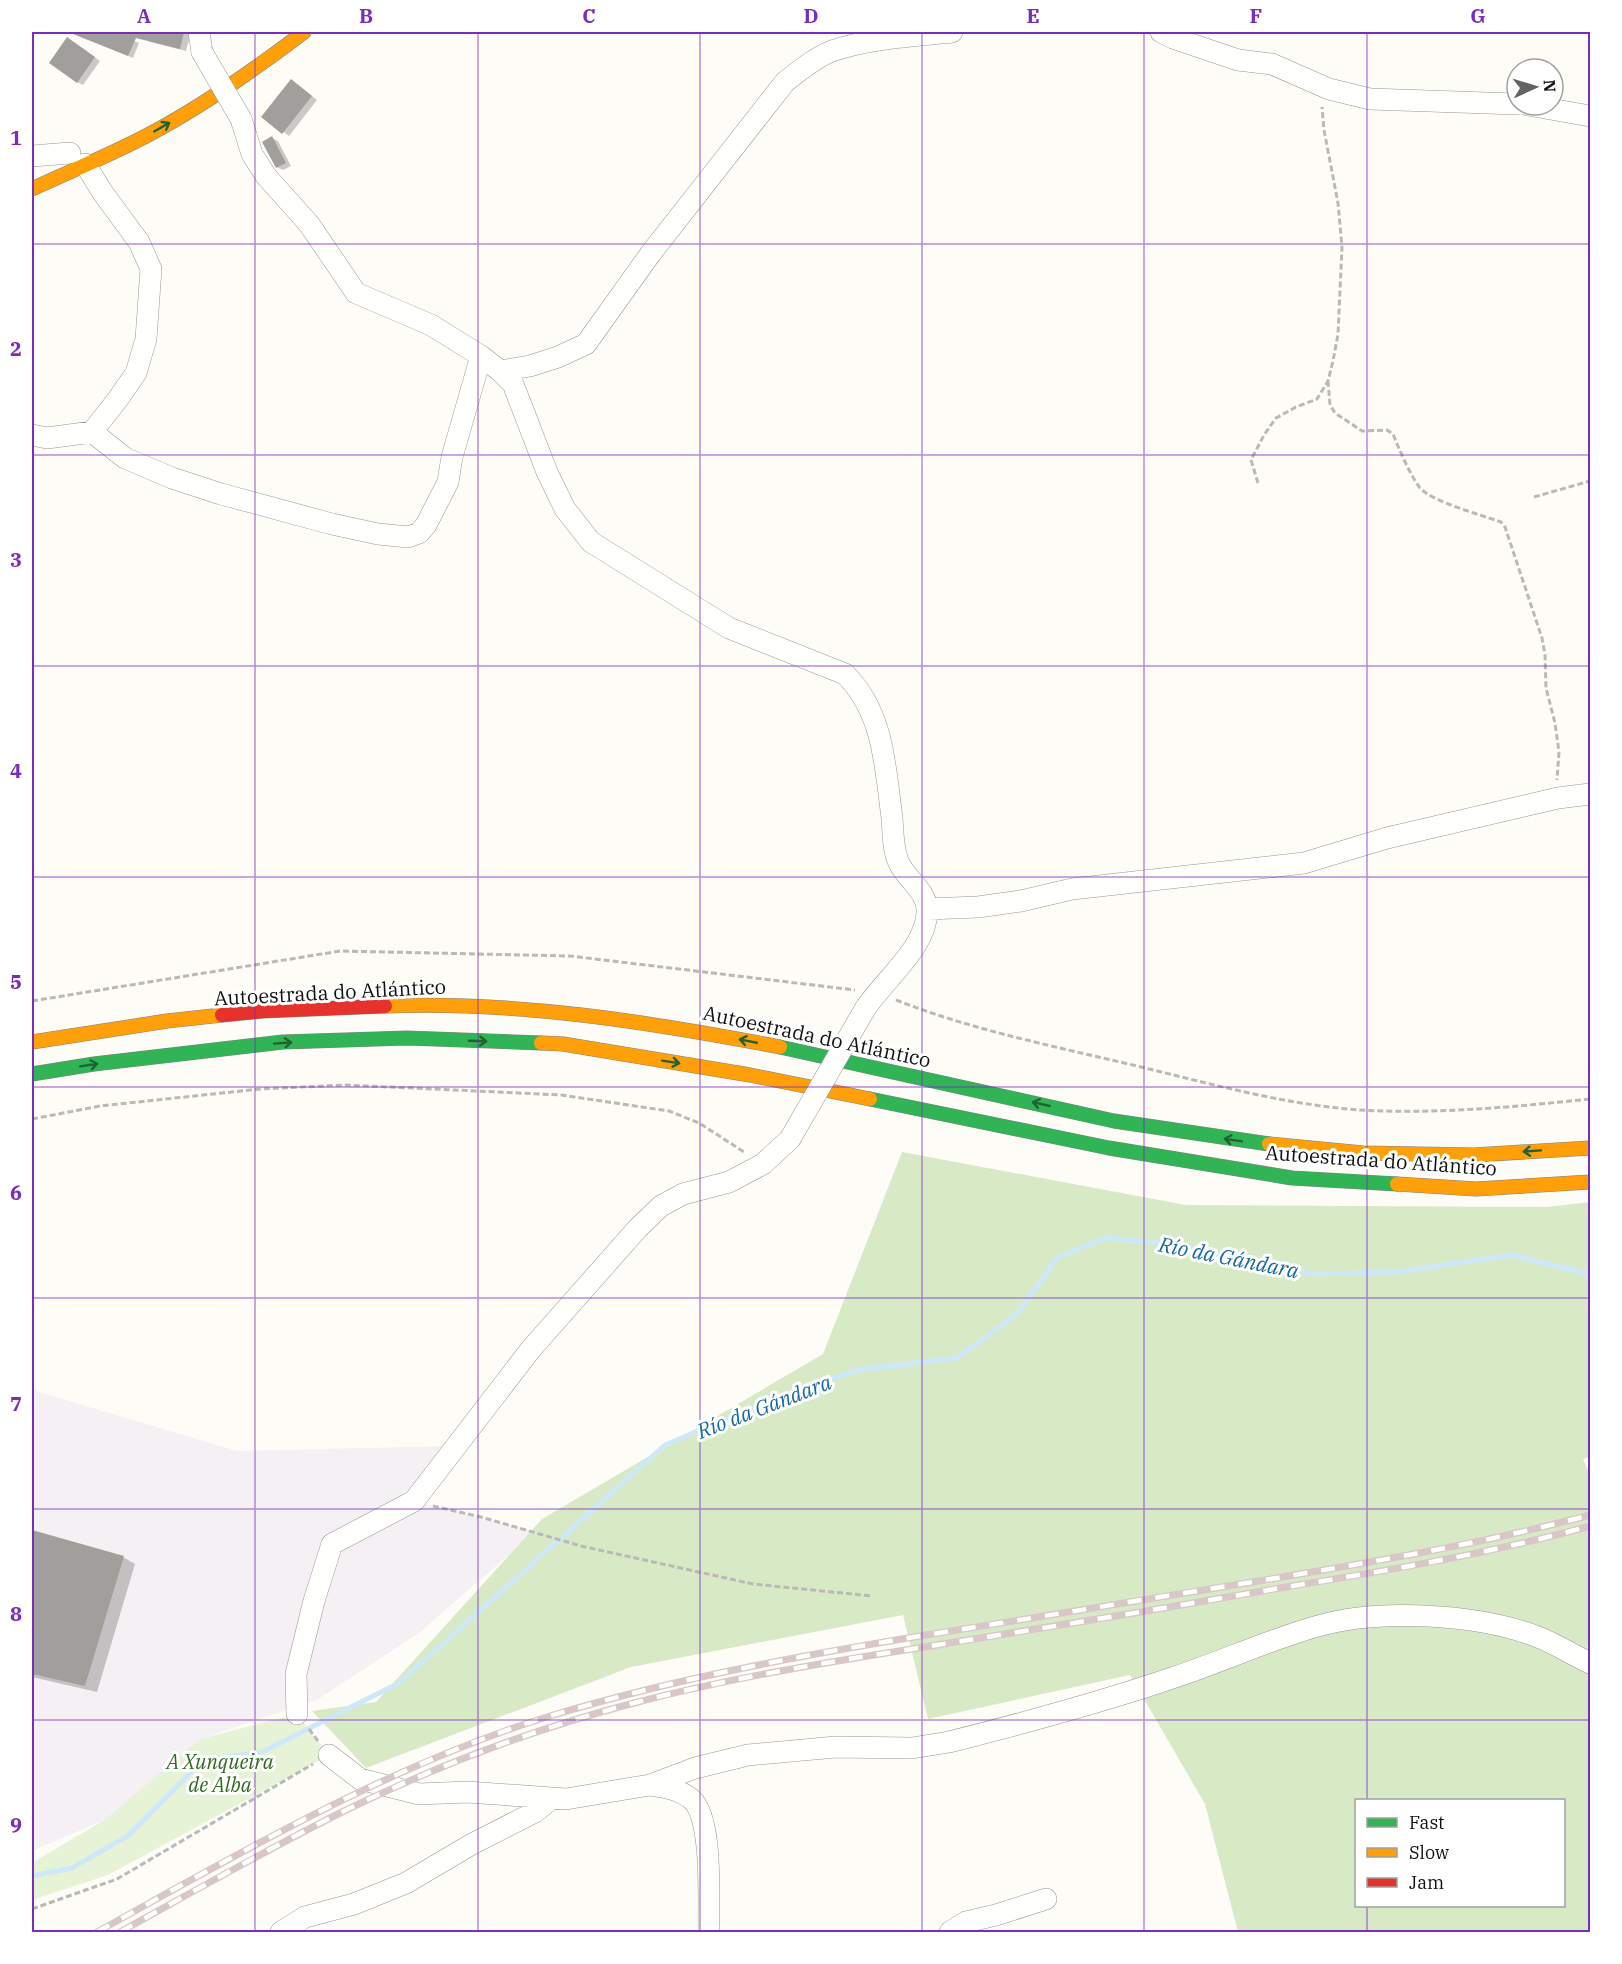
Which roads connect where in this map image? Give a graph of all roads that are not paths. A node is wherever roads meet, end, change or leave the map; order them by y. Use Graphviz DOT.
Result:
graph roads {
  1 [pos="304,32"];
  2 [pos="952,32"];
  3 [pos="1161,32"];
  4 [pos="200,42"];
  5 [pos="225,70"];
  6 [pos="205,81"];
  7 [pos="1505,104"];
  8 [pos="1565,112"];
  9 [pos="1590,116"];
  10 [pos="79,155"];
  11 [pos="32,156"];
  12 [pos="32,169"];
  13 [pos="32,189"];
  14 [pos="481,356"];
  15 [pos="500,370"];
  16 [pos="92,432"];
  17 [pos="32,435"];
  18 [pos="1590,794"];
  19 [pos="927,909"];
  20 [pos="32,1042"];
  21 [pos="32,1074"];
  22 [pos="1590,1148"];
  23 [pos="1590,1182"];
  24 [pos="1590,1663"];
  25 [pos="297,1714"];
  26 [pos="329,1755"];
  27 [pos="650,1785"];
  28 [pos="551,1799"];
  29 [pos="1046,1899"];
  30 [pos="281,1932"];
  31 [pos="709,1932"];
  32 [pos="950,1932"];
  10 -- 1 [label="main road, one-way"];
  2 -- 15 [label="street"];
  3 -- 7 [label="street"];
  4 -- 14 [label="street, bridge"];
  5 -- 6 [label="main road"];
  8 -- 9 [label="street"];
  10 -- 11 [label="street"];
  10 -- 12 [label="main road"];
  10 -- 13 [label="main road"];
  10 -- 16 [label="street"];
  14 -- 15 [label="street"];
  14 -- 16 [label="street"];
  15 -- 19 [label="street"];
  16 -- 17 [label="street"];
  18 -- 19 [label="street"];
  19 -- 25 [label="street, bridge"];
  22 -- 20 [label="main road, Autoestrada do Atlántico, one-way"];
  21 -- 23 [label="main road, Autoestrada do Atlántico, one-way"];
  24 -- 27 [label="street"];
  26 -- 28 [label="street"];
  27 -- 28 [label="street"];
  27 -- 31 [label="street"];
  28 -- 30 [label="street"];
  29 -- 32 [label="street"];
}
